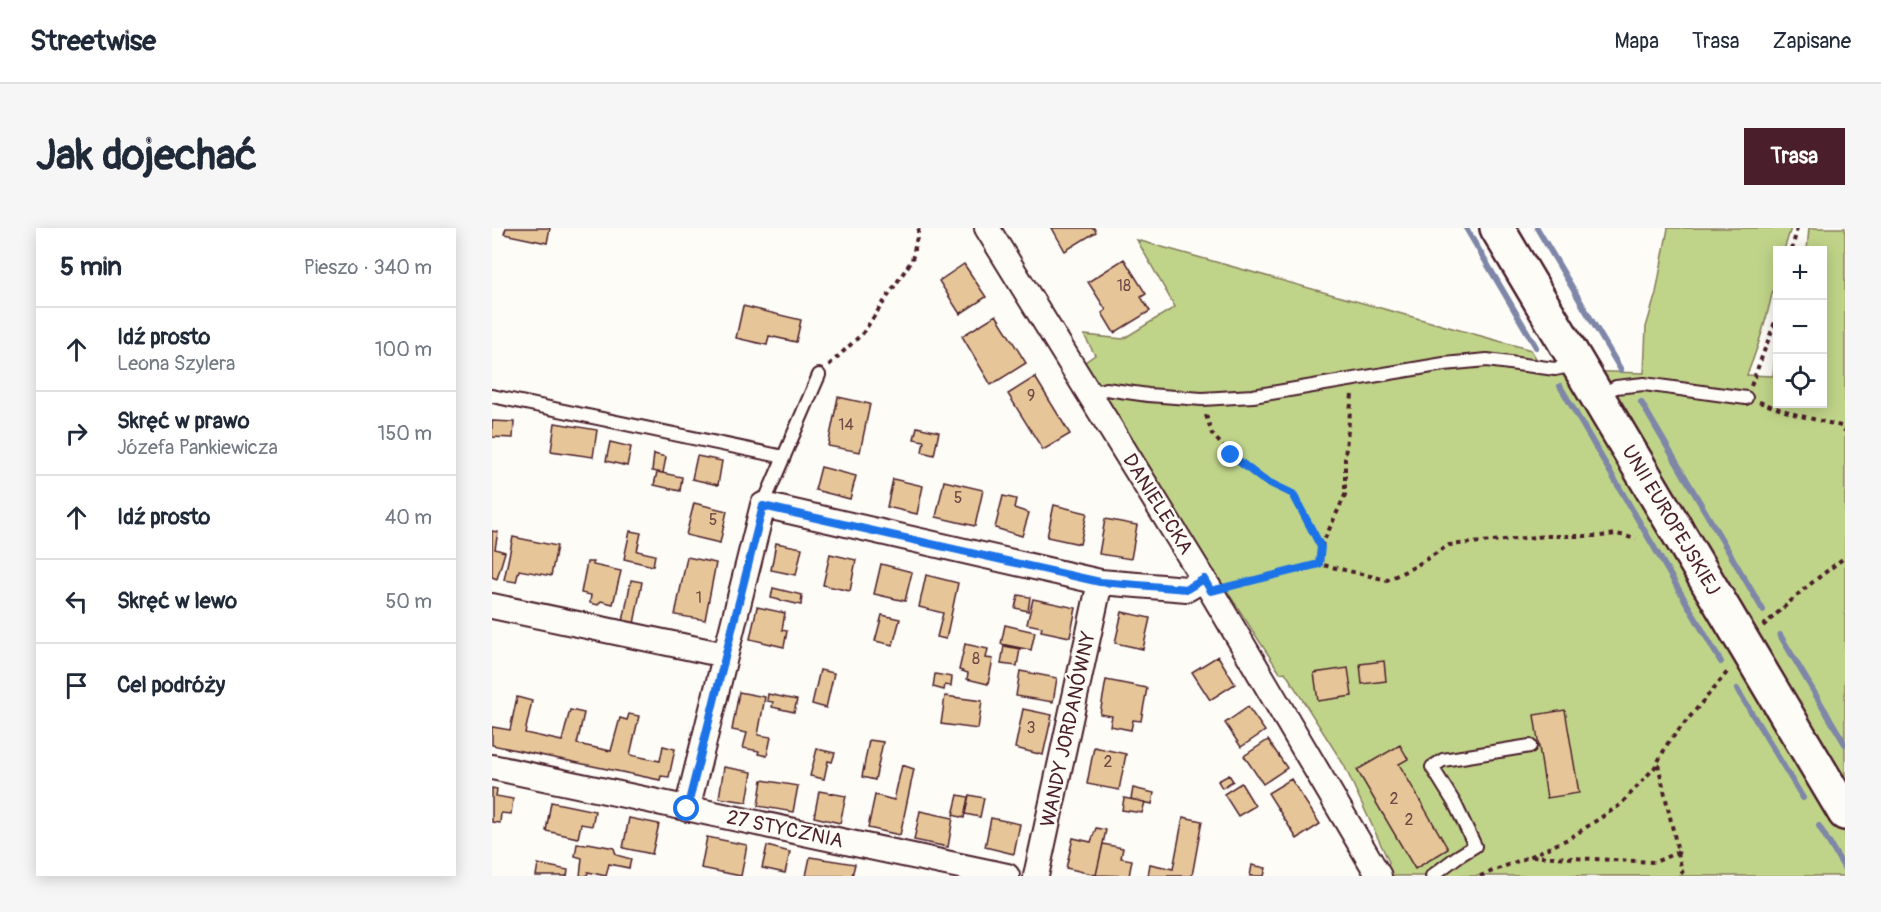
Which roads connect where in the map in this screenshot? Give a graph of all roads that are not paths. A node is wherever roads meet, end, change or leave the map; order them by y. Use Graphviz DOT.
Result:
graph roads {
  1 [pos="987,228"];
  2 [pos="1497,228"];
  3 [pos="1575,361"];
  4 [pos="819,375"];
  5 [pos="1090,393"];
  6 [pos="492,396"];
  7 [pos="1597,397"];
  8 [pos="1746,398"];
  9 [pos="784,458"];
  10 [pos="763,506"];
  11 [pos="1100,582"];
  12 [pos="1208,585"];
  13 [pos="492,606"];
  14 [pos="725,655"];
  15 [pos="1530,746"];
  16 [pos="492,767"];
  17 [pos="687,809"];
  18 [pos="1845,813"];
  19 [pos="1007,876"];
  20 [pos="1036,876"];
  21 [pos="1379,876"];
  22 [pos="1432,876"];
  1 -- 5 [label="street, DANIELECKA"];
  2 -- 3 [label="street, UNII EUROPEJSKIEJ"];
  3 -- 5 [label="lane"];
  3 -- 7 [label="street, UNII EUROPEJSKIEJ"];
  4 -- 9 [label="lane"];
  5 -- 12 [label="street, DANIELECKA"];
  6 -- 9 [label="lane"];
  7 -- 8 [label="lane"];
  7 -- 18 [label="street, UNII EUROPEJSKIEJ"];
  9 -- 10 [label="lane"];
  10 -- 11 [label="street"];
  10 -- 14 [label="street"];
  11 -- 12 [label="street"];
  11 -- 20 [label="street, WANDY JORDANÓWNY"];
  12 -- 21 [label="street, DANIELECKA"];
  13 -- 14 [label="street"];
  14 -- 17 [label="street"];
  15 -- 22 [label="lane"];
  16 -- 17 [label="street, 27 STYCZNIA"];
  17 -- 19 [label="street, 27 STYCZNIA"];
}
